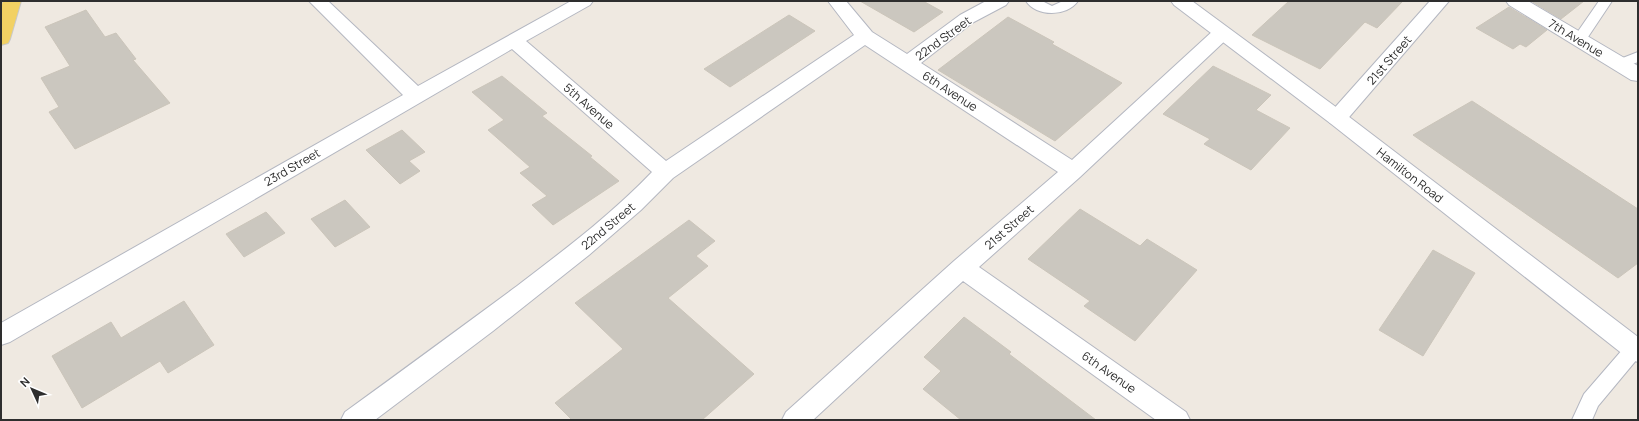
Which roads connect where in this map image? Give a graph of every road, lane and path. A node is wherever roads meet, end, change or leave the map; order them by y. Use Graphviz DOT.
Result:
graph roads {
  1 [pos="12,1"];
  2 [pos="318,1"];
  3 [pos="584,1"];
  4 [pos="837,1"];
  5 [pos="1000,1"];
  6 [pos="1032,1"];
  7 [pos="1072,1"];
  8 [pos="1180,1"];
  9 [pos="1440,1"];
  10 [pos="1515,1"];
  11 [pos="1606,1"];
  12 [pos="1222,33"];
  13 [pos="865,36"];
  14 [pos="1,39"];
  15 [pos="513,40"];
  16 [pos="1579,40"];
  17 [pos="1638,57"];
  18 [pos="907,64"];
  19 [pos="1620,64"];
  20 [pos="1638,75"];
  21 [pos="416,96"];
  22 [pos="1337,118"];
  23 [pos="1073,171"];
  24 [pos="665,172"];
  25 [pos="962,268"];
  26 [pos="1,335"];
  27 [pos="1636,349"];
  28 [pos="354,420"];
  29 [pos="795,420"];
  30 [pos="1177,420"];
  31 [pos="1582,420"];
  1 -- 14 [label="main road"];
  2 -- 21 [label="street"];
  3 -- 15 [label="street, 23rd Street"];
  4 -- 13 [label="street, 6th Avenue"];
  5 -- 18 [label="street, 22nd Street"];
  6 -- 7 [label="lane"];
  8 -- 12 [label="street, Hamilton Road"];
  9 -- 22 [label="street, 21st Street"];
  10 -- 16 [label="street, 7th Avenue"];
  11 -- 16 [label="lane"];
  12 -- 22 [label="street, Hamilton Road"];
  12 -- 23 [label="street, 21st Street"];
  13 -- 18 [label="street, 6th Avenue"];
  13 -- 24 [label="street, 22nd Street"];
  15 -- 21 [label="street, 23rd Street"];
  15 -- 24 [label="street, 5th Avenue"];
  16 -- 19 [label="street, 7th Avenue"];
  17 -- 19 [label="lane"];
  18 -- 23 [label="street, 6th Avenue"];
  19 -- 20 [label="street, 7th Avenue"];
  21 -- 26 [label="street, 23rd Street"];
  22 -- 27 [label="street, Hamilton Road"];
  23 -- 25 [label="street, 21st Street"];
  24 -- 28 [label="street, 22nd Street"];
  25 -- 29 [label="street, 21st Street"];
  25 -- 30 [label="street, 6th Avenue"];
  27 -- 31 [label="lane"];
}
